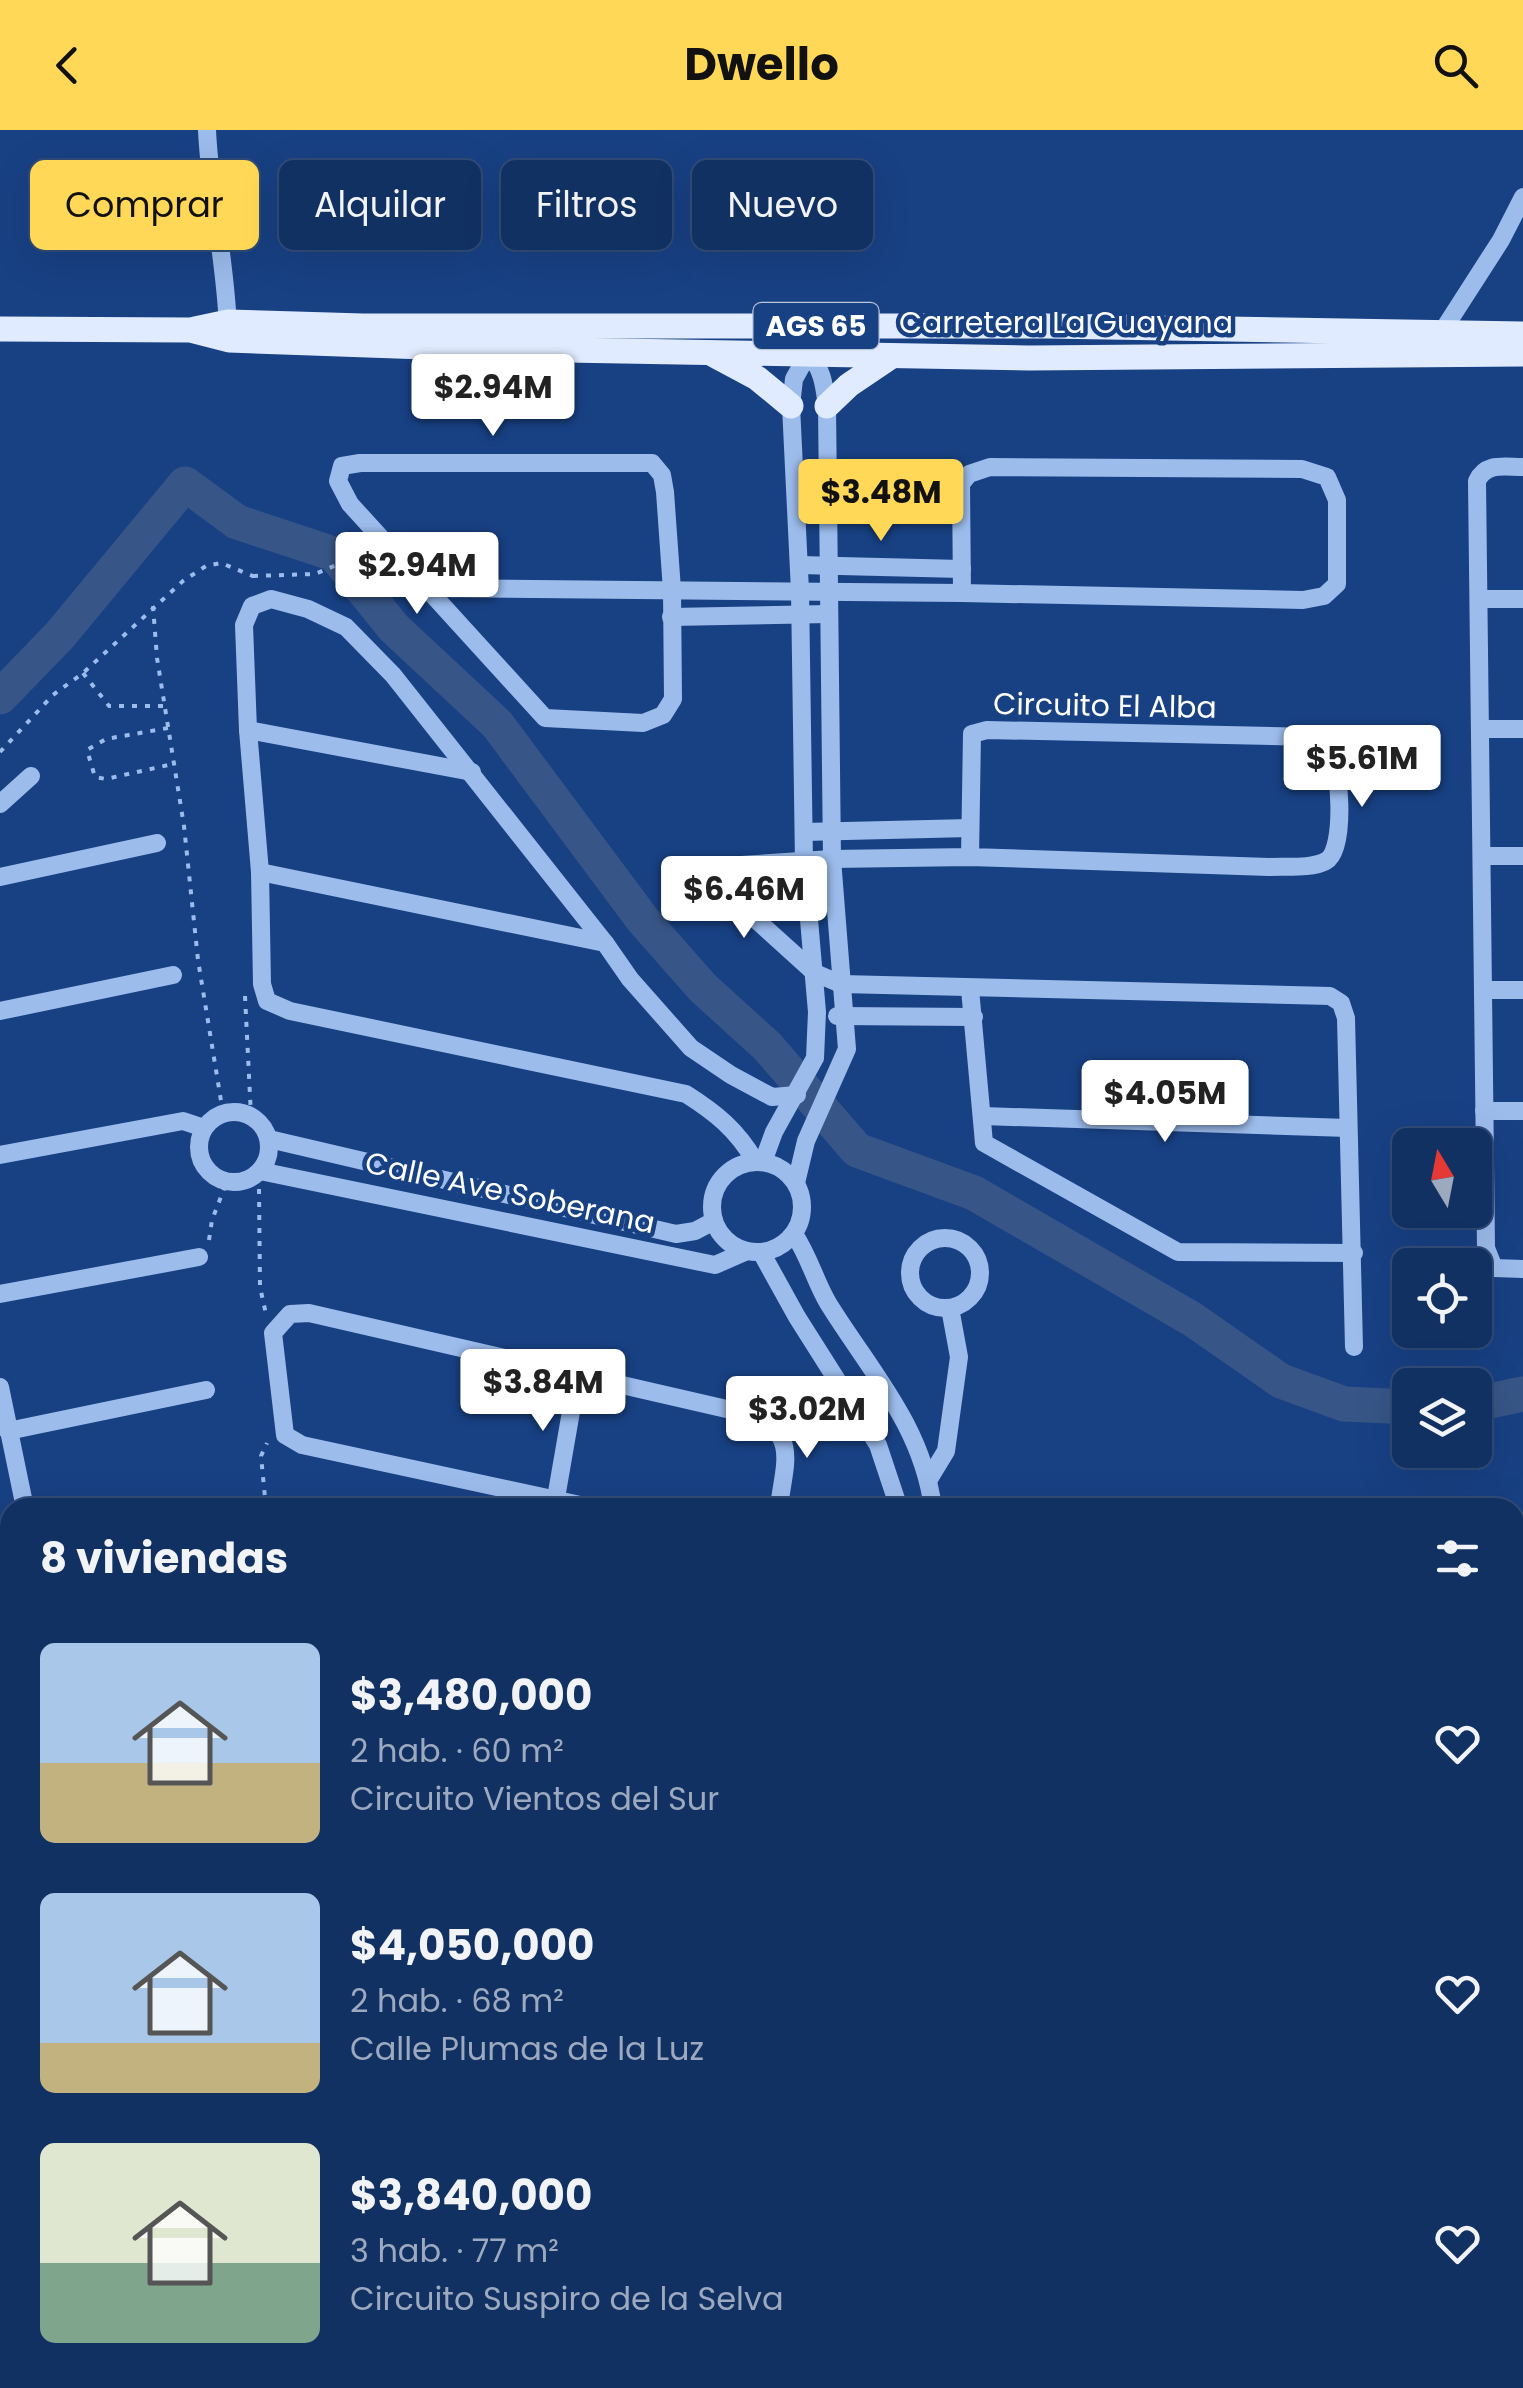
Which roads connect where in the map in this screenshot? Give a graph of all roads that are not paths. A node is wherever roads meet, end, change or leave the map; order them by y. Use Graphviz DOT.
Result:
graph roads {
  1 [pos="207,130"];
  2 [pos="1523,197"];
  3 [pos="609,325"];
  4 [pos="1047,326"];
  5 [pos="0,328"];
  6 [pos="228,331"];
  7 [pos="1523,334"];
  8 [pos="1434,343"];
  9 [pos="710,352"];
  10 [pos="808,354"];
  11 [pos="1523,354"];
  12 [pos="892,356"];
  13 [pos="791,406"];
  14 [pos="826,406"];
  15 [pos="1523,467"];
  16 [pos="799,566"];
  17 [pos="827,566"];
  18 [pos="962,569"];
  19 [pos="424,588"];
  20 [pos="672,590"];
  21 [pos="800,591"];
  22 [pos="828,592"];
  23 [pos="962,592"];
  24 [pos="1478,599"];
  25 [pos="1523,599"];
  26 [pos="800,614"];
  27 [pos="828,614"];
  28 [pos="671,617"];
  29 [pos="1480,729"];
  30 [pos="1523,729"];
  31 [pos="248,730"];
  32 [pos="472,772"];
  33 [pos="31,776"];
  34 [pos="0,804"];
  35 [pos="970,828"];
  36 [pos="804,832"];
  37 [pos="834,832"];
  38 [pos="156,843"];
  39 [pos="1482,856"];
  40 [pos="1523,856"];
  41 [pos="970,857"];
  42 [pos="832,859"];
  43 [pos="804,862"];
  44 [pos="260,872"];
  45 [pos="0,877"];
  46 [pos="605,943"];
  47 [pos="815,972"];
  48 [pos="173,975"];
  49 [pos="840,984"];
  50 [pos="970,989"];
  51 [pos="1483,990"];
  52 [pos="1523,990"];
  53 [pos="0,1011"];
  54 [pos="817,1012"];
  55 [pos="974,1017"];
  56 [pos="844,1018"];
  57 [pos="797,1095"];
  58 [pos="1484,1111"];
  59 [pos="1523,1111"];
  60 [pos="983,1116"];
  61 [pos="204,1128"];
  62 [pos="1348,1128"];
  63 [pos="268,1139"];
  64 [pos="0,1155"];
  65 [pos="759,1162"];
  66 [pos="260,1171"];
  67 [pos="796,1183"];
  68 [pos="714,1222"];
  69 [pos="794,1234"];
  70 [pos="754,1252"];
  71 [pos="1354,1253"];
  72 [pos="199,1256"];
  73 [pos="1523,1269"];
  74 [pos="0,1294"];
  75 [pos="950,1308"];
  76 [pos="1354,1347"];
  77 [pos="577,1377"];
  78 [pos="0,1387"];
  79 [pos="206,1390"];
  80 [pos="8,1430"];
  81 [pos="930,1478"];
  82 [pos="23,1498"];
  83 [pos="556,1498"];
  84 [pos="779,1498"];
  85 [pos="896,1498"];
  86 [pos="932,1498"];
  1 -- 6 [label="street"];
  2 -- 8 [label="street"];
  3 -- 4 [label="main road, Carretera La Guayana / AGS 65"];
  3 -- 6 [label="main road, Carretera La Guayana / AGS 65"];
  3 -- 10 [label="main road"];
  4 -- 8 [label="main road, Carretera La Guayana / AGS 65"];
  4 -- 10 [label="main road"];
  5 -- 6 [label="main road, Carretera La Guayana / AGS 65"];
  6 -- 9 [label="main road, Carretera La Guayana / AGS 65"];
  7 -- 8 [label="main road, Carretera La Guayana / AGS 65"];
  8 -- 11 [label="main road, Carretera La Guayana / AGS 65"];
  8 -- 12 [label="main road, Carretera La Guayana / AGS 65"];
  9 -- 10 [label="main road, Carretera La Guayana / AGS 65"];
  9 -- 13 [label="main road"];
  10 -- 12 [label="main road, Carretera La Guayana / AGS 65"];
  10 -- 13 [label="street"];
  10 -- 14 [label="street"];
  12 -- 14 [label="main road"];
  13 -- 14 [label="street"];
  13 -- 16 [label="street"];
  14 -- 17 [label="street"];
  15 -- 24 [label="street"];
  16 -- 17 [label="street"];
  16 -- 21 [label="street"];
  17 -- 18 [label="street"];
  17 -- 22 [label="street"];
  18 -- 23 [label="street"];
  18 -- 23 [label="street"];
  19 -- 20 [label="street"];
  19 -- 20 [label="street"];
  19 -- 28 [label="street"];
  20 -- 21 [label="street"];
  20 -- 28 [label="street"];
  21 -- 22 [label="street"];
  21 -- 26 [label="street"];
  22 -- 23 [label="street"];
  22 -- 27 [label="street"];
  24 -- 25 [label="street"];
  24 -- 29 [label="street"];
  26 -- 27 [label="street"];
  26 -- 28 [label="street"];
  26 -- 36 [label="street"];
  27 -- 37 [label="street"];
  29 -- 30 [label="street"];
  29 -- 39 [label="street"];
  31 -- 32 [label="street"];
  31 -- 32 [label="street"];
  31 -- 44 [label="street"];
  32 -- 46 [label="street"];
  33 -- 34 [label="street"];
  35 -- 37 [label="street"];
  35 -- 41 [label="street, Circuito El Alba"];
  35 -- 41 [label="street, Circuito El Alba"];
  36 -- 37 [label="street"];
  36 -- 43 [label="street"];
  37 -- 42 [label="street"];
  38 -- 45 [label="street"];
  39 -- 40 [label="street"];
  39 -- 51 [label="street"];
  41 -- 42 [label="street, Circuito El Alba"];
  42 -- 43 [label="street, Circuito El Alba"];
  42 -- 49 [label="street"];
  43 -- 47 [label="street"];
  43 -- 47 [label="street, Circuito El Alba"];
  44 -- 46 [label="street"];
  44 -- 65 [label="street"];
  46 -- 57 [label="street"];
  47 -- 49 [label="street"];
  47 -- 54 [label="street"];
  48 -- 53 [label="street"];
  49 -- 50 [label="street"];
  49 -- 56 [label="street"];
  50 -- 55 [label="street"];
  50 -- 62 [label="street"];
  51 -- 52 [label="street"];
  51 -- 58 [label="street"];
  54 -- 56 [label="street"];
  54 -- 57 [label="street"];
  55 -- 56 [label="street"];
  55 -- 60 [label="street"];
  56 -- 67 [label="street"];
  57 -- 65 [label="street"];
  58 -- 59 [label="street"];
  58 -- 73 [label="street"];
  60 -- 62 [label="street"];
  60 -- 71 [label="street"];
  61 -- 63 [label="street"];
  61 -- 64 [label="street"];
  61 -- 66 [label="street"];
  62 -- 71 [label="street"];
  63 -- 66 [label="street"];
  63 -- 68 [label="street, Calle Ave Soberana"];
  65 -- 67 [label="street"];
  65 -- 68 [label="street"];
  66 -- 70 [label="street, Calle Ave Soberana"];
  67 -- 69 [label="street"];
  68 -- 70 [label="street"];
  69 -- 70 [label="street"];
  69 -- 81 [label="street"];
  70 -- 85 [label="street"];
  71 -- 76 [label="street"];
  72 -- 74 [label="street"];
  75 -- 81 [label="street"];
  77 -- 83 [label="street"];
  77 -- 83 [label="street"];
  77 -- 84 [label="street"];
  78 -- 80 [label="street"];
  79 -- 80 [label="street"];
  80 -- 82 [label="street"];
  81 -- 86 [label="street"];
}
